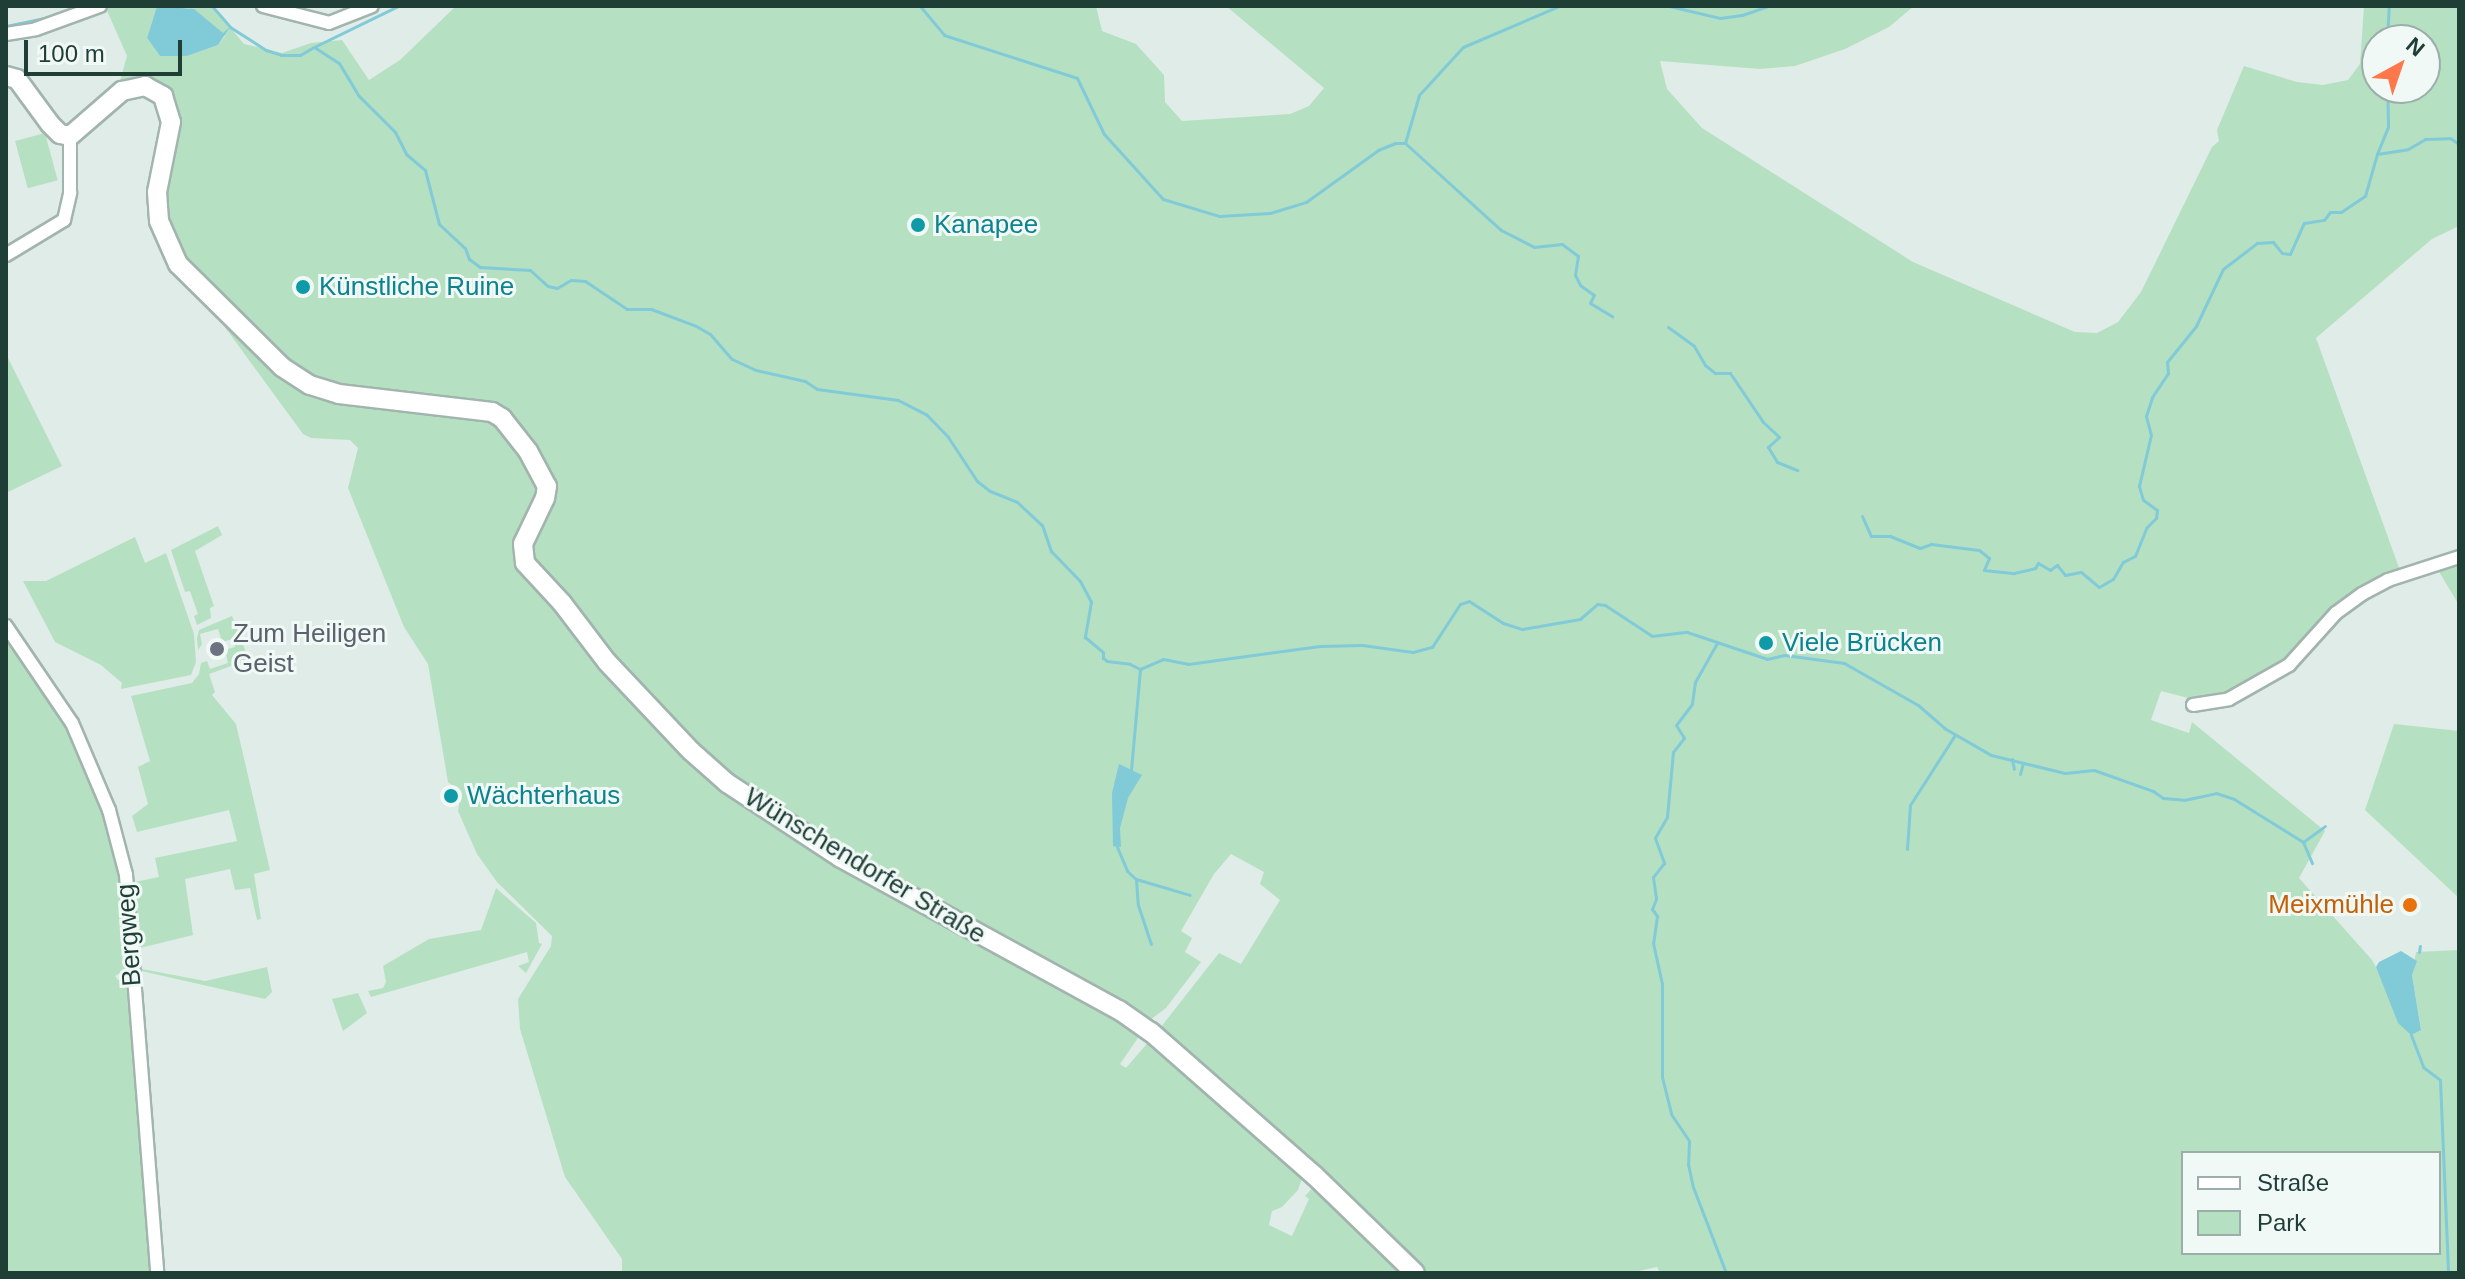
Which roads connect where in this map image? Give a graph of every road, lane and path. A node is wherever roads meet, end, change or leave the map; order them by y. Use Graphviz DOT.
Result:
graph roads {
  1 [pos="100,6"];
  2 [pos="263,6"];
  3 [pos="372,6"];
  4 [pos="6,34"];
  5 [pos="6,76"];
  6 [pos="70,136"];
  7 [pos="6,255"];
  8 [pos="2459,557"];
  9 [pos="6,626"];
  10 [pos="2193,705"];
  11 [pos="1410,1269"];
  12 [pos="157,1273"];
  1 -- 4 [label="street"];
  2 -- 3 [label="street"];
  5 -- 6 [label="street"];
  6 -- 7 [label="street"];
  6 -- 11 [label="street, Wünschendorfer Straße"];
  8 -- 10 [label="street"];
  9 -- 12 [label="street, Bergweg"];
}
